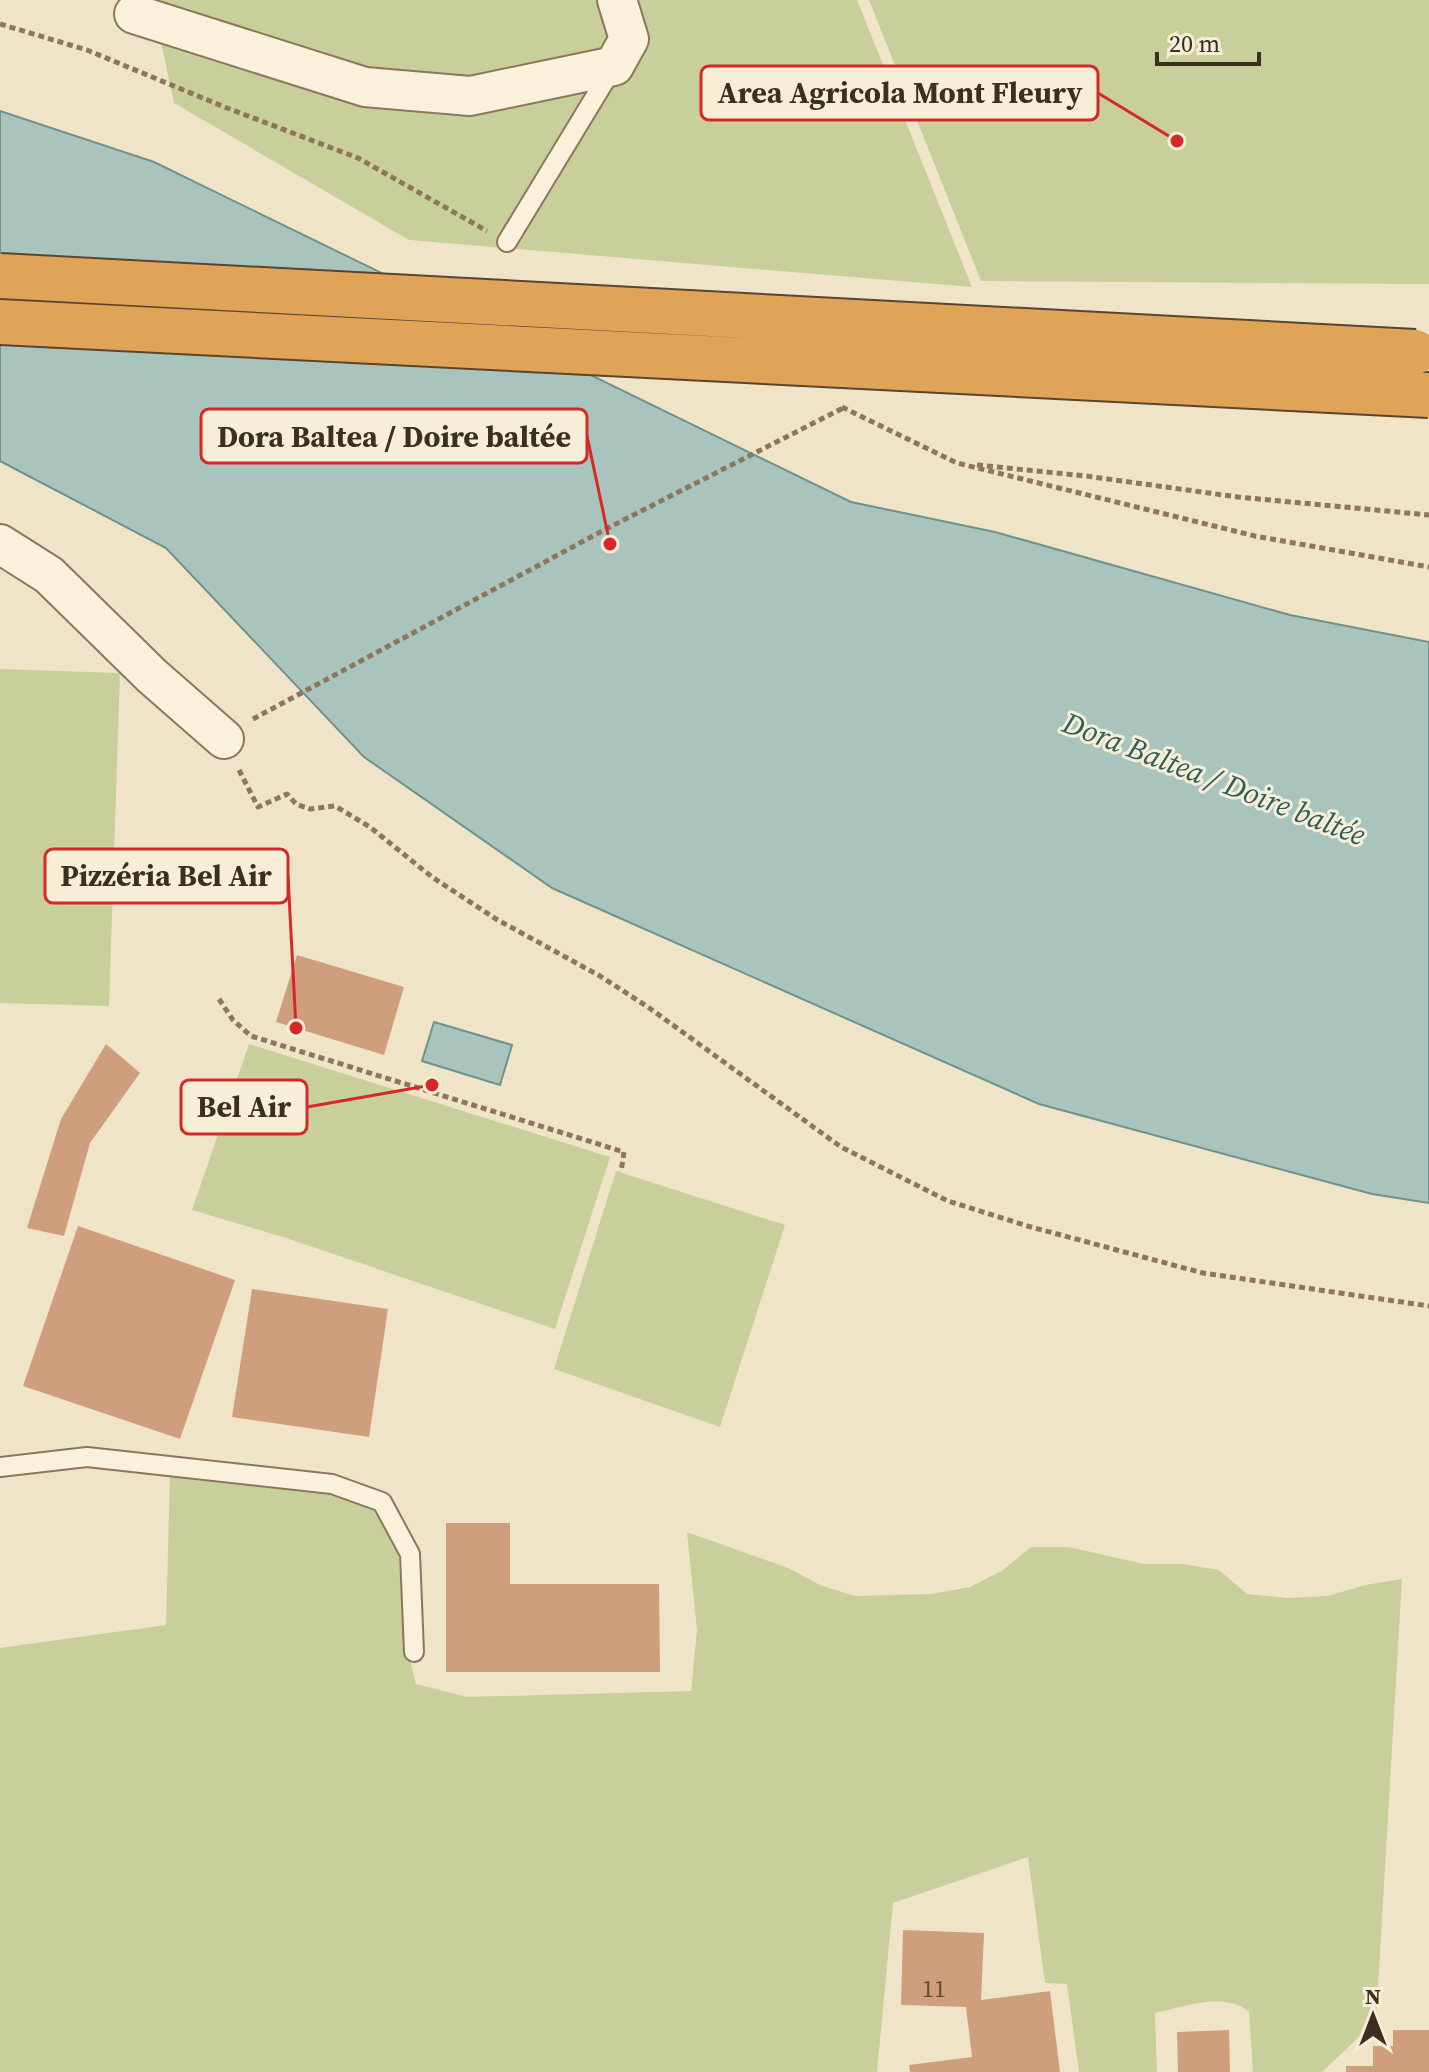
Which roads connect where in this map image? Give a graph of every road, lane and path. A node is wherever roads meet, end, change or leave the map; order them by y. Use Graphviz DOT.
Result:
graph roads {
  1 [pos="617,0"];
  2 [pos="134,14"];
  3 [pos="0,24"];
  4 [pos="614,66"];
  5 [pos="507,242"];
  6 [pos="0,276"];
  7 [pos="0,322"];
  8 [pos="1415,352"];
  9 [pos="1429,395"];
  10 [pos="957,463"];
  11 [pos="1429,515"];
  12 [pos="0,544"];
  13 [pos="1429,567"];
  14 [pos="233,733"];
  15 [pos="219,999"];
  16 [pos="621,1172"];
  17 [pos="1429,1306"];
  18 [pos="0,1467"];
  19 [pos="414,1652"];
  1 -- 4 [label="street"];
  2 -- 4 [label="street"];
  3 -- 5 [label="path"];
  4 -- 5 [label="lane"];
  6 -- 8 [label="highway, bridge"];
  7 -- 9 [label="highway, bridge"];
  10 -- 11 [label="path"];
  10 -- 13 [label="path"];
  10 -- 14 [label="path"];
  12 -- 14 [label="street"];
  14 -- 17 [label="path"];
  15 -- 16 [label="path"];
  18 -- 19 [label="lane"];
}
